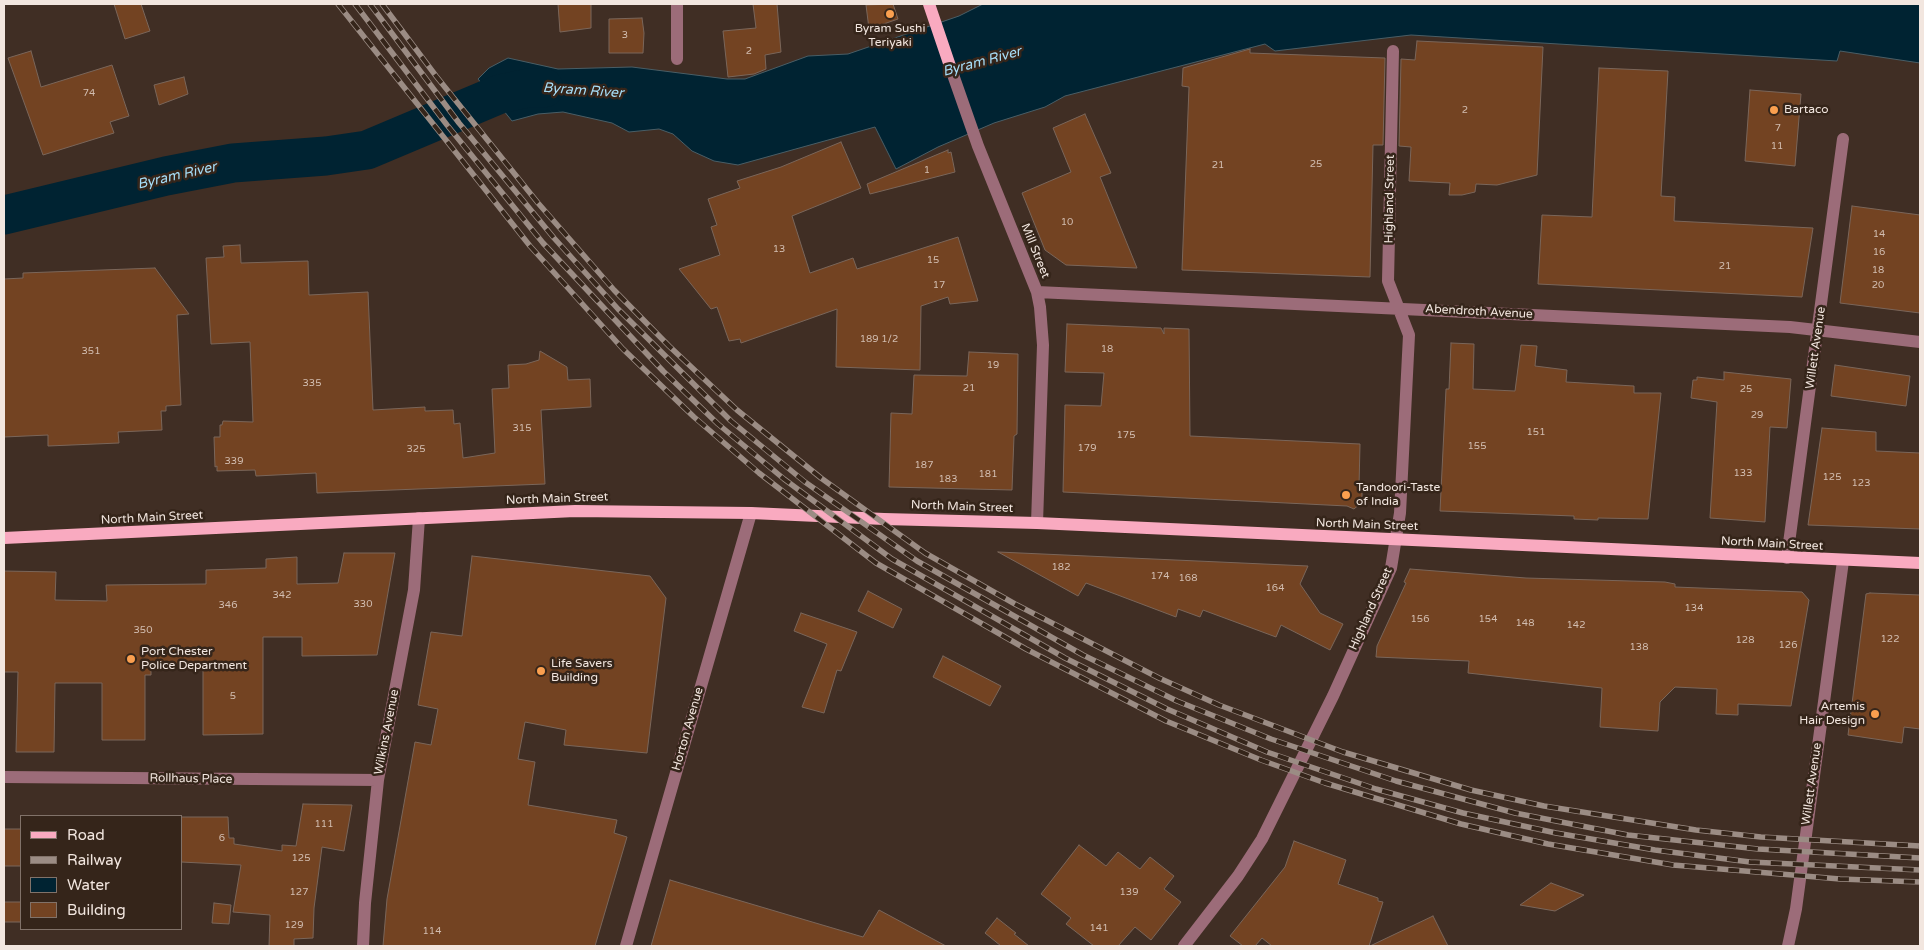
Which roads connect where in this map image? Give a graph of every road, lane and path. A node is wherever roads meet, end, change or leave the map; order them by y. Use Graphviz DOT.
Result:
graph roads {
  1 [pos="677,4"];
  2 [pos="929,4"];
  3 [pos="1393,51"];
  4 [pos="677,58"];
  5 [pos="951,69"];
  6 [pos="1843,139"];
  7 [pos="1037,292"];
  8 [pos="1398,308"];
  9 [pos="1819,330"];
  10 [pos="1920,342"];
  11 [pos="751,512"];
  12 [pos="419,518"];
  13 [pos="1038,523"];
  14 [pos="4,538"];
  15 [pos="1396,540"];
  16 [pos="1787,558"];
  17 [pos="1843,561"];
  18 [pos="1920,563"];
  19 [pos="4,777"];
  20 [pos="378,780"];
  21 [pos="363,946"];
  22 [pos="626,946"];
  23 [pos="1184,946"];
  24 [pos="1788,946"];
  1 -- 4 [label="street"];
  2 -- 5 [label="main road, Mill Street"];
  3 -- 8 [label="street, Highland Street"];
  5 -- 7 [label="street, Mill Street"];
  6 -- 9 [label="street, Willett Avenue"];
  7 -- 8 [label="street, Abendroth Avenue"];
  7 -- 13 [label="street, Mill Street"];
  8 -- 9 [label="street, Abendroth Avenue"];
  8 -- 15 [label="street, Highland Street"];
  9 -- 10 [label="street, Abendroth Avenue"];
  9 -- 16 [label="street, Willett Avenue"];
  11 -- 12 [label="main road, North Main Street"];
  11 -- 13 [label="main road, North Main Street"];
  11 -- 22 [label="street, Horton Avenue"];
  12 -- 14 [label="main road, North Main Street"];
  12 -- 20 [label="street, Wilkins Avenue"];
  13 -- 15 [label="main road, North Main Street"];
  15 -- 16 [label="main road, North Main Street"];
  15 -- 23 [label="street, Highland Street"];
  16 -- 17 [label="main road, North Main Street"];
  17 -- 18 [label="main road, North Main Street"];
  17 -- 24 [label="street, Willett Avenue"];
  19 -- 20 [label="street, Rollhaus Place"];
  20 -- 21 [label="street, Wilkins Avenue"];
}
